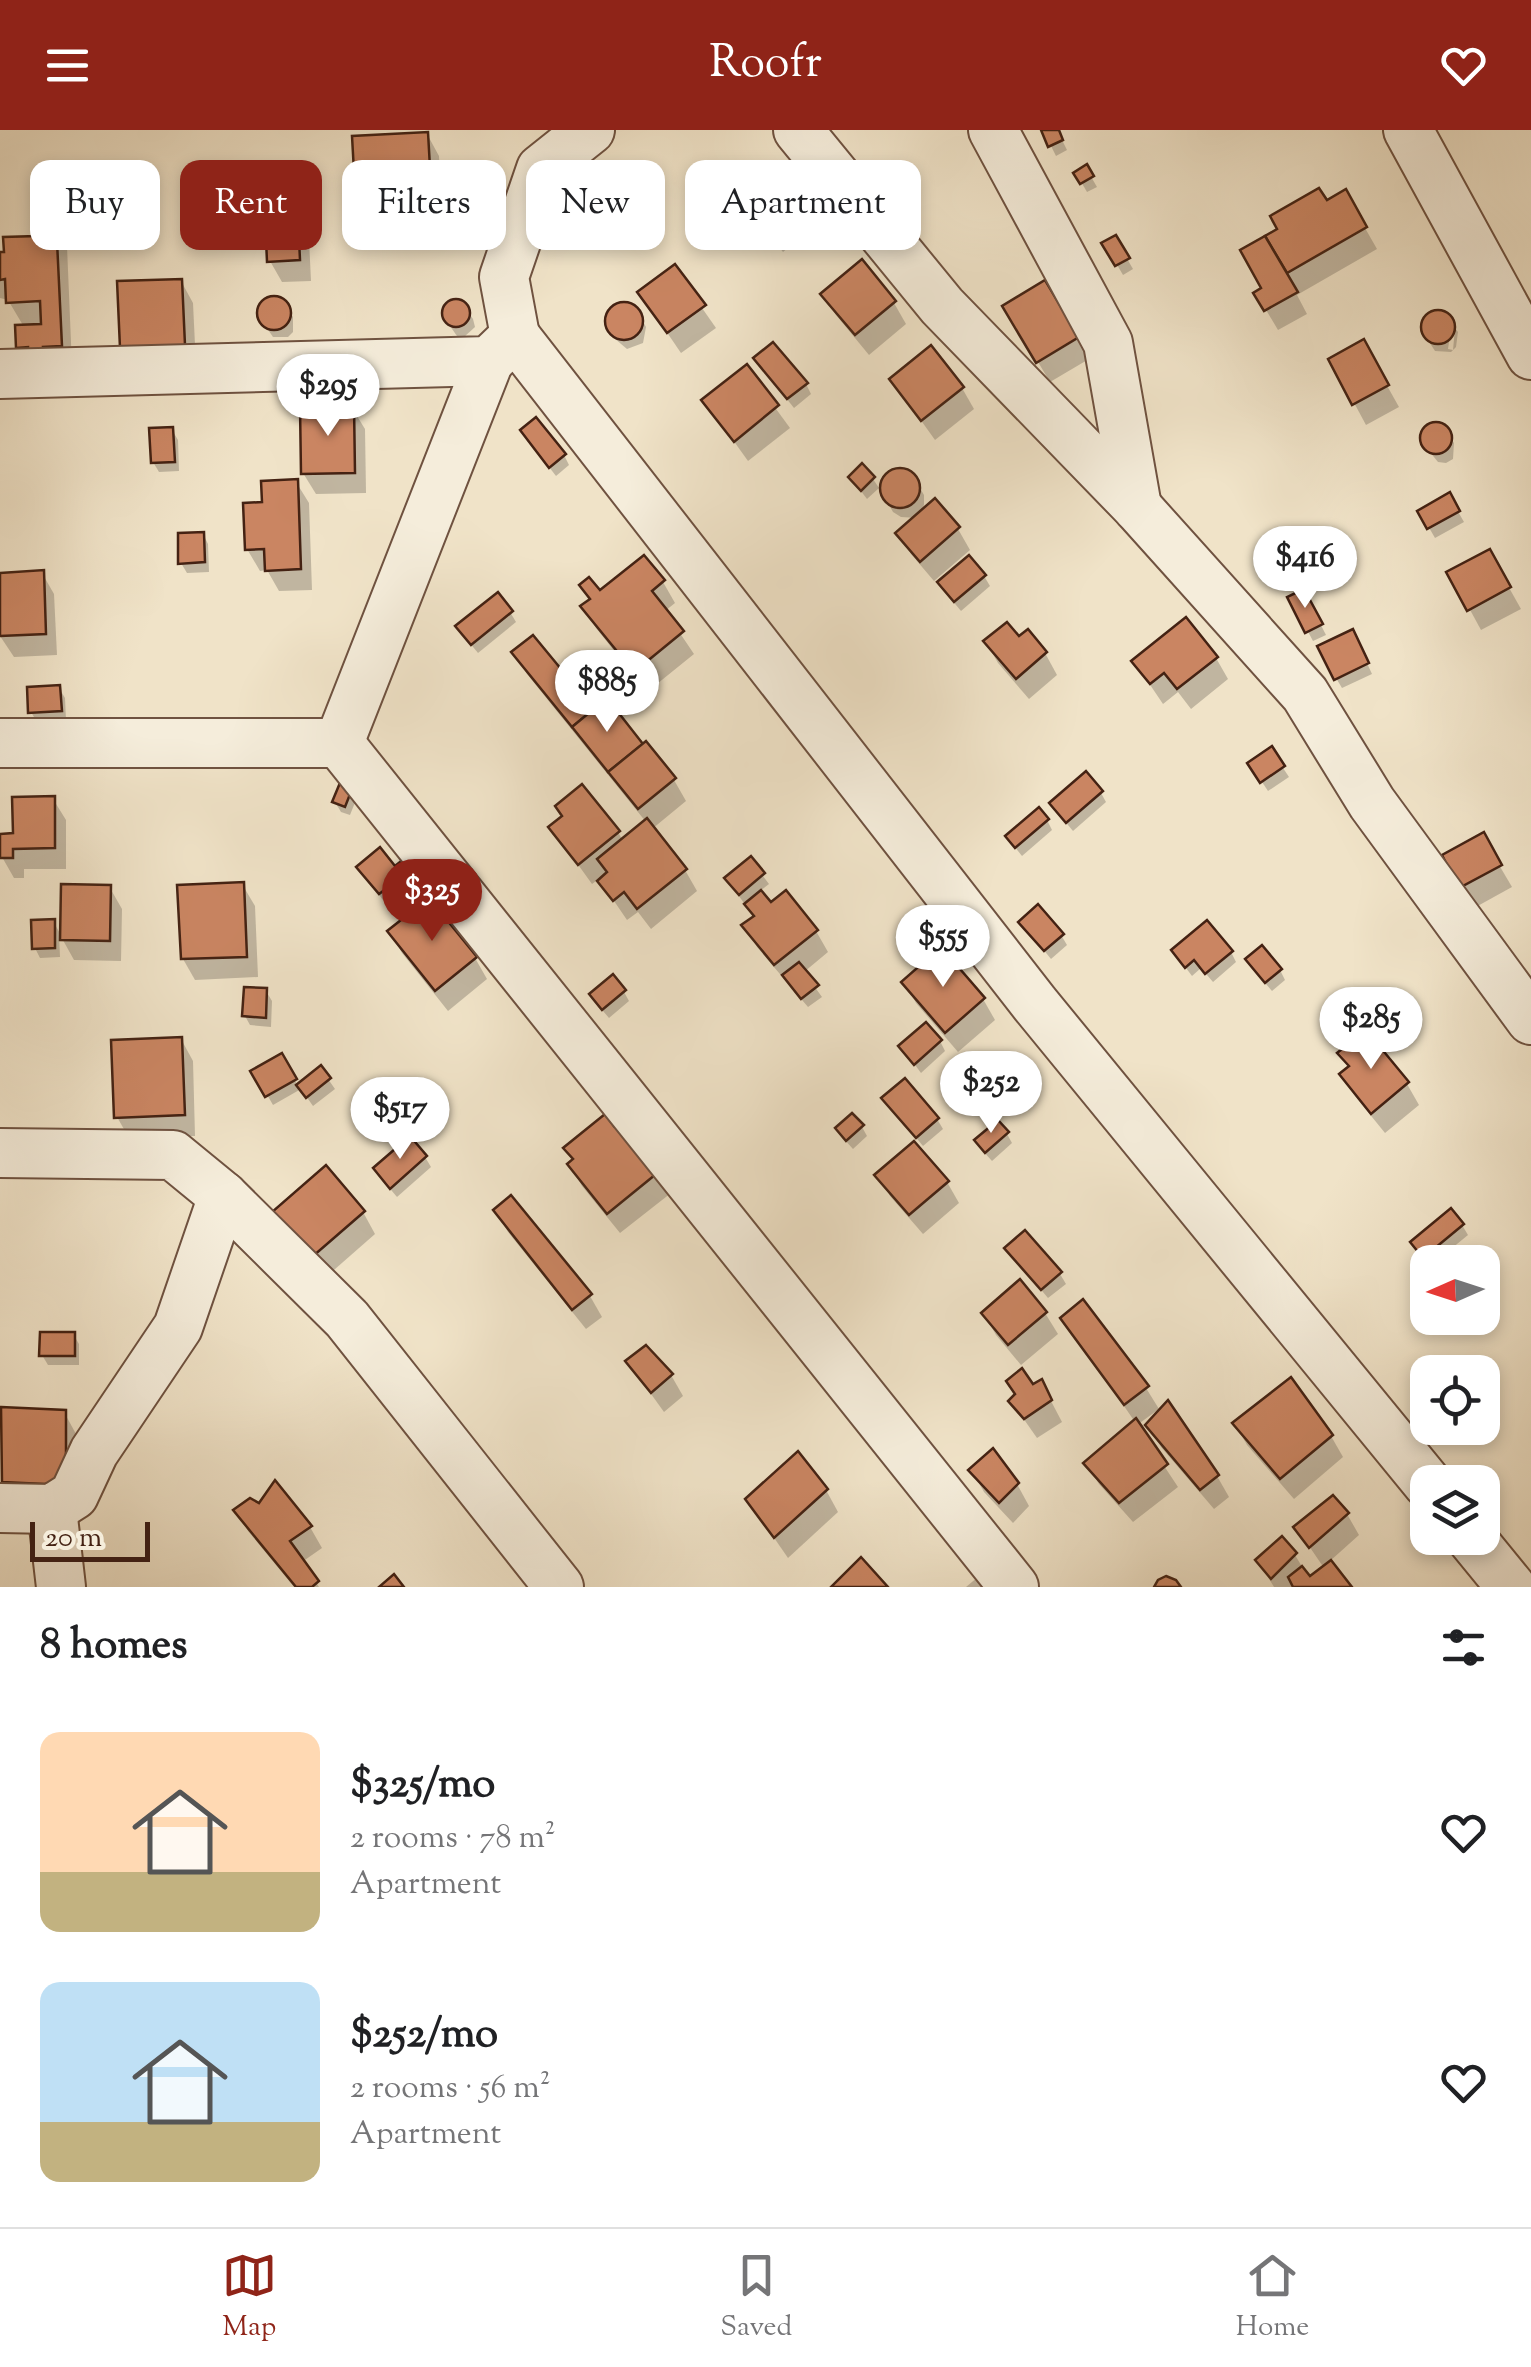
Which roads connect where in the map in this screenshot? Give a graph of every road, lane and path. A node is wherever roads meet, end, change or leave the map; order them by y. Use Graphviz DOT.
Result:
graph roads {
  1 [pos="590,130"];
  2 [pos="798,130"];
  3 [pos="993,130"];
  4 [pos="1408,130"];
  5 [pos="502,348"];
  6 [pos="1531,355"];
  7 [pos="0,374"];
  8 [pos="1137,507"];
  9 [pos="0,743"];
  10 [pos="339,743"];
  11 [pos="1531,1020"];
  12 [pos="0,1153"];
  13 [pos="223,1196"];
  14 [pos="1412,1465"];
  15 [pos="0,1508"];
  16 [pos="52,1508"];
  17 [pos="1485,1555"];
  18 [pos="61,1587"];
  19 [pos="559,1587"];
  20 [pos="1014,1587"];
  21 [pos="1511,1587"];
  1 -- 5 [label="street"];
  2 -- 8 [label="street"];
  3 -- 8 [label="street"];
  4 -- 6 [label="street"];
  5 -- 7 [label="street"];
  5 -- 10 [label="street"];
  5 -- 14 [label="street"];
  8 -- 11 [label="street"];
  9 -- 10 [label="street"];
  10 -- 20 [label="street"];
  12 -- 13 [label="street"];
  13 -- 16 [label="street"];
  13 -- 19 [label="street"];
  15 -- 16 [label="street"];
  16 -- 18 [label="street"];
  17 -- 21 [label="street"];
}
